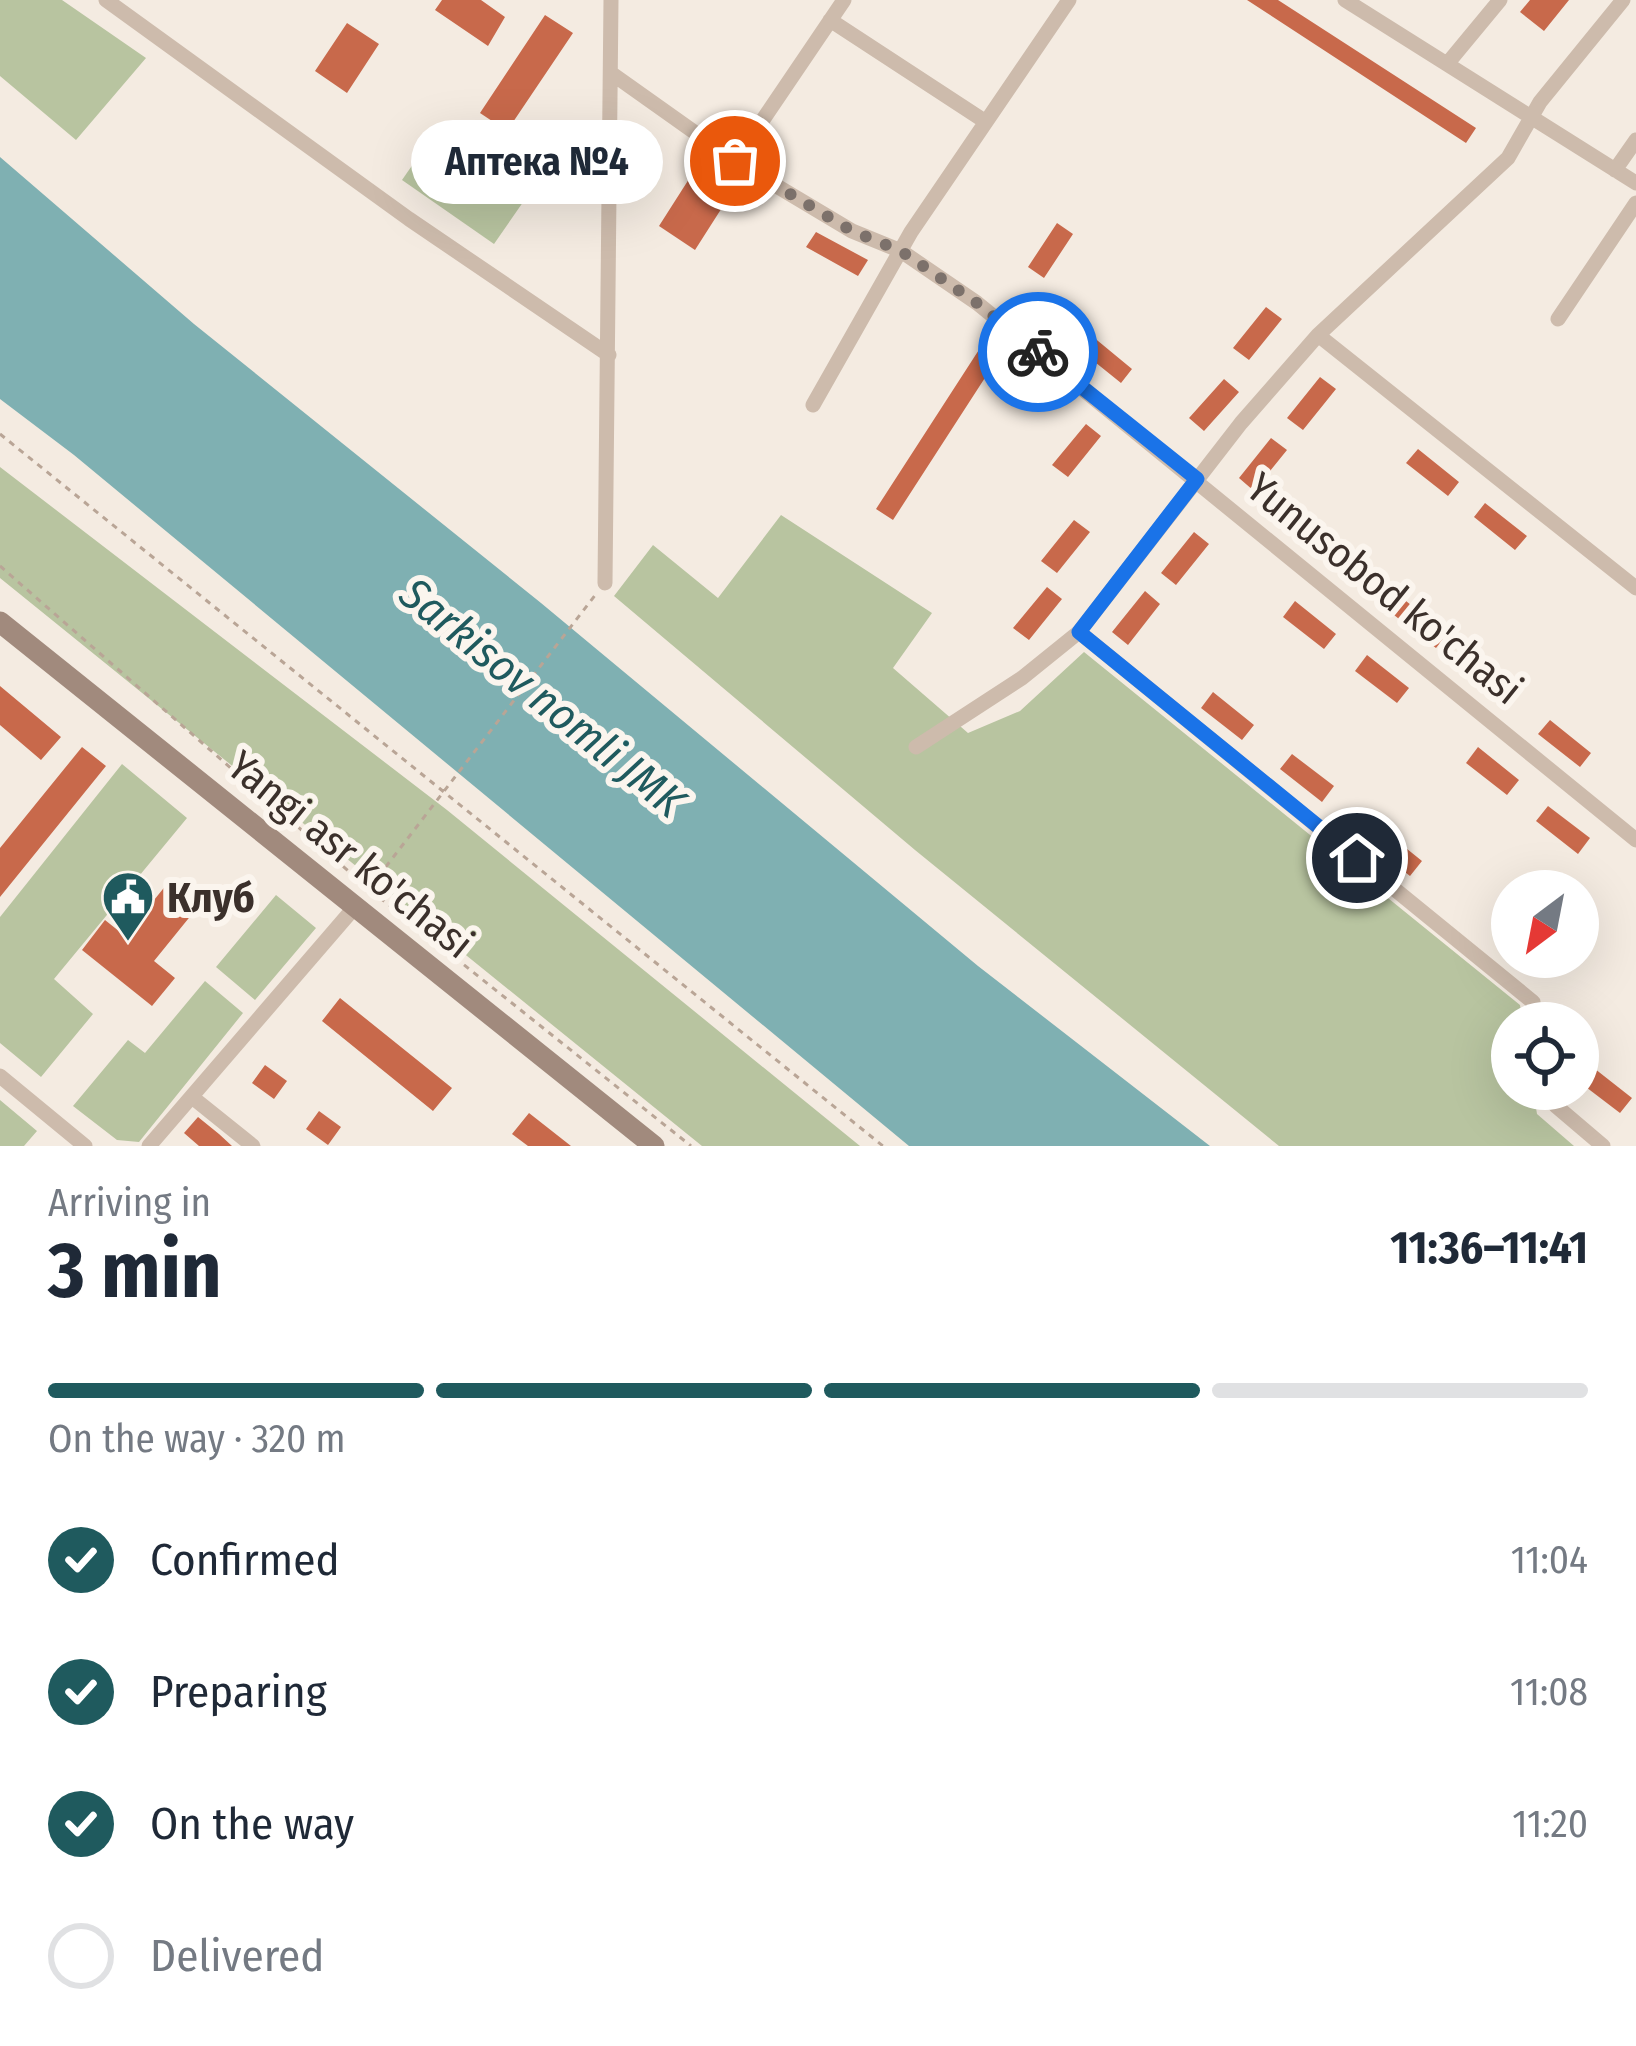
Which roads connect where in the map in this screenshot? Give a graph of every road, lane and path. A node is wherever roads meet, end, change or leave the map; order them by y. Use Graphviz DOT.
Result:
graph roads {
  1 [pos="106,0"];
  2 [pos="611,0"];
  3 [pos="844,0"];
  4 [pos="1069,0"];
  5 [pos="1346,0"];
  6 [pos="1500,0"];
  7 [pos="1623,0"];
  8 [pos="830,20"];
  9 [pos="1448,64"];
  10 [pos="611,73"];
  11 [pos="1531,117"];
  12 [pos="986,122"];
  13 [pos="1636,140"];
  14 [pos="735,161"];
  15 [pos="1615,170"];
  16 [pos="1636,183"];
  17 [pos="1636,202"];
  18 [pos="901,251"];
  19 [pos="1558,319"];
  20 [pos="1318,335"];
  21 [pos="609,355"];
  22 [pos="813,405"];
  23 [pos="0,434"];
  24 [pos="1197,479"];
  25 [pos="0,566"];
  26 [pos="604,583"];
  27 [pos="1636,589"];
  28 [pos="0,622"];
  29 [pos="1079,632"];
  30 [pos="916,747"];
  31 [pos="444,789"];
  32 [pos="1636,840"];
  33 [pos="369,889"];
  34 [pos="354,908"];
  35 [pos="1533,1002"];
  36 [pos="0,1076"];
  37 [pos="192,1097"];
  38 [pos="1561,1110"];
  39 [pos="85,1146"];
  40 [pos="149,1146"];
  41 [pos="254,1146"];
  42 [pos="654,1146"];
  43 [pos="691,1146"];
  44 [pos="884,1146"];
  45 [pos="1603,1146"];
  1 -- 21 [label="street"];
  2 -- 10 [label="street"];
  3 -- 8 [label="street"];
  4 -- 12 [label="street"];
  5 -- 9 [label="street"];
  6 -- 9 [label="street"];
  7 -- 11 [label="street"];
  8 -- 12 [label="street"];
  8 -- 14 [label="street"];
  9 -- 11 [label="street"];
  10 -- 14 [label="street, Yunusobod ko'chasi"];
  10 -- 21 [label="street"];
  11 -- 15 [label="street"];
  11 -- 20 [label="street"];
  12 -- 18 [label="street"];
  13 -- 15 [label="street"];
  14 -- 18 [label="street, Yunusobod ko'chasi"];
  15 -- 16 [label="street"];
  17 -- 19 [label="street"];
  18 -- 22 [label="street"];
  18 -- 24 [label="street, Yunusobod ko'chasi"];
  20 -- 24 [label="street"];
  20 -- 27 [label="street"];
  21 -- 26 [label="street"];
  23 -- 31 [label="path"];
  24 -- 29 [label="street"];
  24 -- 32 [label="street, Yunusobod ko'chasi"];
  25 -- 33 [label="path"];
  26 -- 31 [label="path"];
  28 -- 34 [label="street, Yangi asr ko'chasi"];
  29 -- 30 [label="street"];
  29 -- 35 [label="street"];
  31 -- 33 [label="path"];
  31 -- 44 [label="path"];
  33 -- 34 [label="path"];
  33 -- 43 [label="path"];
  34 -- 37 [label="street"];
  34 -- 42 [label="street, Yangi asr ko'chasi"];
  36 -- 39 [label="street"];
  37 -- 40 [label="street"];
  37 -- 41 [label="street"];
  38 -- 45 [label="street"];
}
